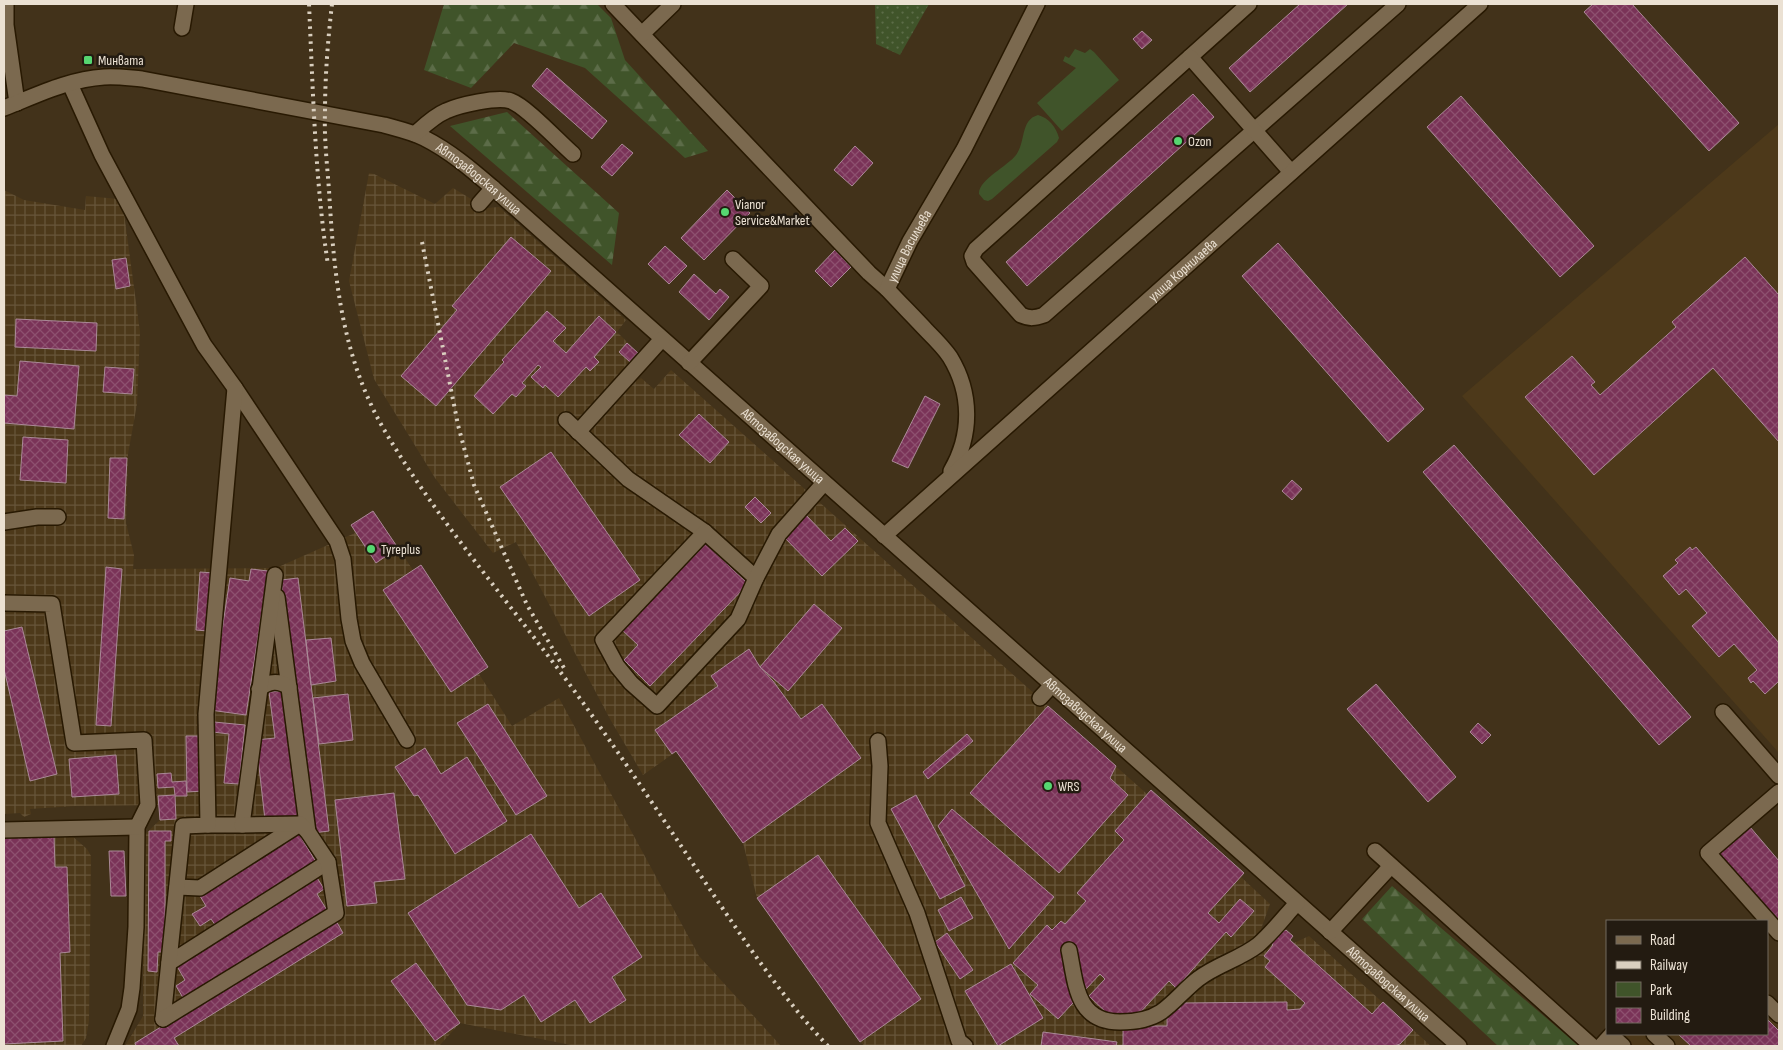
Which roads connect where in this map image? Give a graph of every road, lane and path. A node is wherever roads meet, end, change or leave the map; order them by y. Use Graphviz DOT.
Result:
graph roads {
  1 [pos="6,4"];
  2 [pos="186,4"];
  3 [pos="613,4"];
  4 [pos="673,4"];
  5 [pos="1037,4"];
  6 [pos="1249,4"];
  7 [pos="1398,4"];
  8 [pos="1480,4"];
  9 [pos="182,28"];
  10 [pos="642,34"];
  11 [pos="1190,57"];
  12 [pos="70,84"];
  13 [pos="10,105"];
  14 [pos="1254,130"];
  15 [pos="415,134"];
  16 [pos="572,154"];
  17 [pos="1291,172"];
  18 [pos="493,188"];
  19 [pos="479,204"];
  20 [pos="733,259"];
  21 [pos="887,289"];
  22 [pos="662,339"];
  23 [pos="689,363"];
  24 [pos="235,388"];
  25 [pos="566,420"];
  26 [pos="578,432"];
  27 [pos="945,481"];
  28 [pos="824,483"];
  29 [pos="58,517"];
  30 [pos="4,522"];
  31 [pos="704,532"];
  32 [pos="884,536"];
  33 [pos="756,578"];
  34 [pos="4,603"];
  35 [pos="1052,685"];
  36 [pos="289,687"];
  37 [pos="259,689"];
  38 [pos="1040,698"];
  39 [pos="1723,712"];
  40 [pos="407,740"];
  41 [pos="878,741"];
  42 [pos="1779,776"];
  43 [pos="1779,792"];
  44 [pos="208,825"];
  45 [pos="242,825"];
  46 [pos="136,827"];
  47 [pos="304,828"];
  48 [pos="4,830"];
  49 [pos="1375,851"];
  50 [pos="328,862"];
  51 [pos="1391,866"];
  52 [pos="177,887"];
  53 [pos="1297,903"];
  54 [pos="1767,920"];
  55 [pos="1768,921"];
  56 [pos="1330,932"];
  57 [pos="1779,933"];
  58 [pos="1069,950"];
  59 [pos="169,963"];
  60 [pos="1768,1004"];
  61 [pos="1779,1015"];
  62 [pos="1655,1035"];
  63 [pos="1608,1038"];
  64 [pos="114,1046"];
  65 [pos="965,1046"];
  66 [pos="1459,1046"];
  67 [pos="1592,1046"];
  68 [pos="1623,1046"];
  69 [pos="1667,1046"];
  1 -- 13 [label="street"];
  2 -- 9 [label="street"];
  3 -- 10 [label="street"];
  4 -- 10 [label="street"];
  5 -- 21 [label="street, улица Васильева"];
  6 -- 11 [label="street"];
  7 -- 14 [label="street"];
  8 -- 17 [label="street, улица Корнилаева"];
  10 -- 21 [label="street"];
  11 -- 14 [label="street"];
  11 -- 14 [label="street"];
  12 -- 13 [label="street, Автозаводская улица"];
  12 -- 15 [label="street, Автозаводская улица"];
  12 -- 24 [label="street"];
  14 -- 17 [label="street"];
  15 -- 16 [label="street"];
  15 -- 18 [label="street, Автозаводская улица"];
  17 -- 27 [label="street, улица Корнилаева"];
  18 -- 19 [label="street"];
  18 -- 22 [label="street, Автозаводская улица"];
  20 -- 23 [label="street"];
  21 -- 27 [label="street, улица Васильева"];
  22 -- 23 [label="street, Автозаводская улица"];
  22 -- 26 [label="street"];
  23 -- 28 [label="street, Автозаводская улица"];
  24 -- 40 [label="street"];
  24 -- 44 [label="street"];
  25 -- 26 [label="street"];
  26 -- 31 [label="street"];
  27 -- 32 [label="street, улица Корнилаева"];
  28 -- 32 [label="street, Автозаводская улица"];
  28 -- 33 [label="street"];
  29 -- 30 [label="street"];
  31 -- 33 [label="street"];
  31 -- 33 [label="street"];
  32 -- 35 [label="street, Автозаводская улица"];
  34 -- 46 [label="street"];
  35 -- 38 [label="street"];
  35 -- 53 [label="street, Автозаводская улица"];
  36 -- 37 [label="street"];
  36 -- 37 [label="street"];
  36 -- 47 [label="street"];
  37 -- 45 [label="street"];
  39 -- 42 [label="street"];
  41 -- 65 [label="street"];
  43 -- 54 [label="street"];
  44 -- 45 [label="street"];
  44 -- 52 [label="street"];
  45 -- 47 [label="street"];
  46 -- 48 [label="street"];
  46 -- 64 [label="street"];
  47 -- 50 [label="street"];
  47 -- 52 [label="street"];
  49 -- 51 [label="street"];
  50 -- 59 [label="street"];
  50 -- 59 [label="street"];
  51 -- 56 [label="street"];
  51 -- 67 [label="street"];
  52 -- 59 [label="street"];
  53 -- 56 [label="street, Автозаводская улица"];
  53 -- 58 [label="street"];
  55 -- 57 [label="street"];
  56 -- 66 [label="street, Автозаводская улица"];
  60 -- 61 [label="street"];
  62 -- 69 [label="street"];
  63 -- 68 [label="street"];
}
